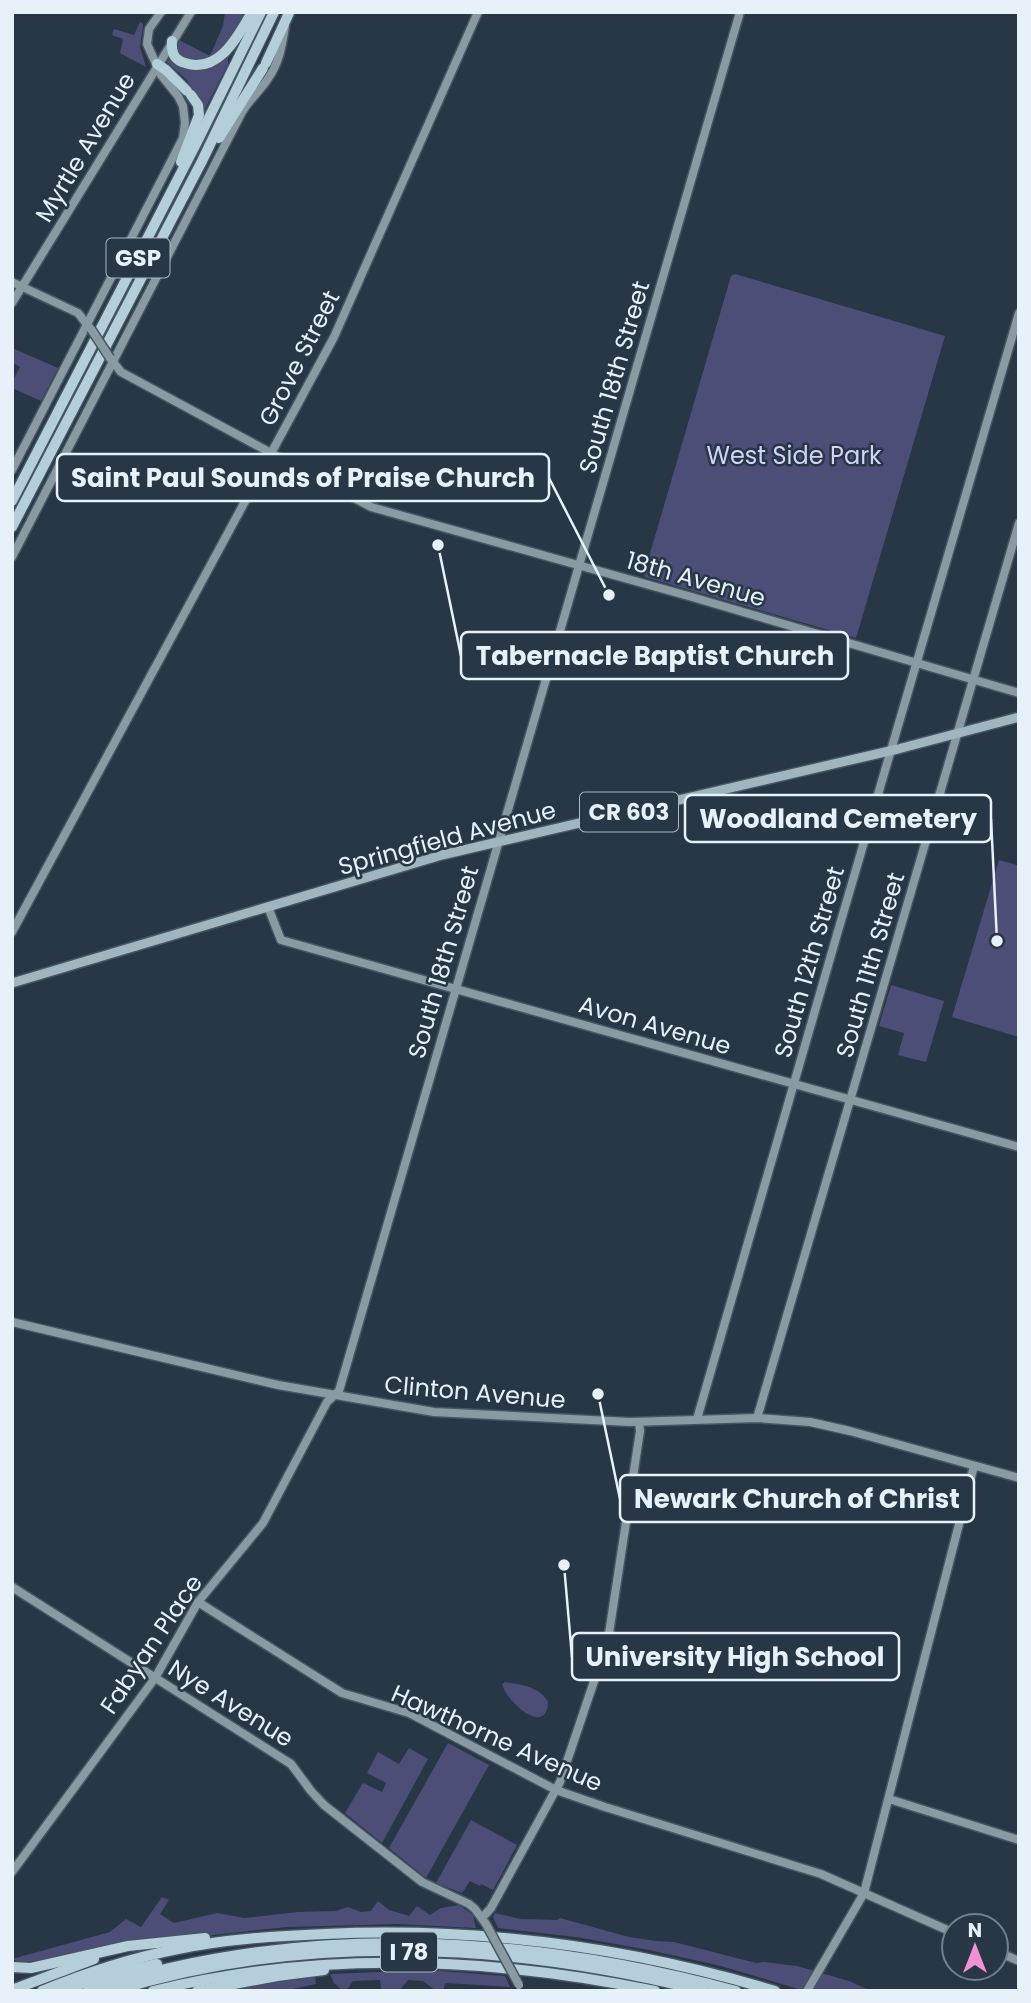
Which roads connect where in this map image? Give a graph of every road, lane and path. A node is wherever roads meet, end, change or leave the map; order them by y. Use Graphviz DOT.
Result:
graph roads {
  1 [pos="160,12"];
  2 [pos="191,12"];
  3 [pos="252,12"];
  4 [pos="261,12"];
  5 [pos="274,12"];
  6 [pos="478,12"];
  7 [pos="740,12"];
  8 [pos="289,13"];
  9 [pos="172,41"];
  10 [pos="157,64"];
  11 [pos="181,201"];
  12 [pos="150,236"];
  13 [pos="12,282"];
  14 [pos="22,287"];
  15 [pos="12,303"];
  16 [pos="1019,313"];
  17 [pos="89,327"];
  18 [pos="111,360"];
  19 [pos="271,454"];
  20 [pos="12,470"];
  21 [pos="12,501"];
  22 [pos="1019,523"];
  23 [pos="12,527"];
  24 [pos="12,557"];
  25 [pos="579,565"];
  26 [pos="917,663"];
  27 [pos="973,679"];
  28 [pos="1019,693"];
  29 [pos="1019,717"];
  30 [pos="957,734"];
  31 [pos="891,750"];
  32 [pos="498,842"];
  33 [pos="268,906"];
  34 [pos="12,932"];
  35 [pos="12,983"];
  36 [pos="455,989"];
  37 [pos="794,1084"];
  38 [pos="850,1100"];
  39 [pos="1019,1147"];
  40 [pos="12,1322"];
  41 [pos="333,1396"];
  42 [pos="757,1418"];
  43 [pos="697,1419"];
  44 [pos="639,1422"];
  45 [pos="974,1466"];
  46 [pos="1019,1478"];
  47 [pos="12,1587"];
  48 [pos="198,1602"];
  49 [pos="155,1678"];
  50 [pos="556,1790"];
  51 [pos="889,1799"];
  52 [pos="1019,1840"];
  53 [pos="12,1872"];
  54 [pos="864,1893"];
  55 [pos="484,1921"];
  56 [pos="940,1927"];
  57 [pos="230,1941"];
  58 [pos="152,1943"];
  59 [pos="276,1949"];
  60 [pos="424,1963"];
  61 [pos="12,1967"];
  62 [pos="520,1988"];
  63 [pos="12,1990"];
  64 [pos="808,1990"];
  65 [pos="42,1991"];
  66 [pos="60,1991"];
  67 [pos="88,1991"];
  68 [pos="114,1991"];
  69 [pos="153,1991"];
  70 [pos="197,1991"];
  71 [pos="655,1991"];
  72 [pos="704,1991"];
  73 [pos="736,1991"];
  74 [pos="775,1991"];
  1 -- 10 [label="street"];
  2 -- 9 [label="street, Myrtle Avenue"];
  3 -- 9 [label="highway"];
  4 -- 12 [label="highway, GSP"];
  5 -- 11 [label="highway, GSP"];
  6 -- 19 [label="street, Grove Street"];
  7 -- 25 [label="street, South 18th Street"];
  8 -- 11 [label="highway"];
  8 -- 18 [label="street"];
  9 -- 10 [label="street, Myrtle Avenue"];
  10 -- 12 [label="highway"];
  10 -- 14 [label="street, Myrtle Avenue"];
  10 -- 17 [label="street"];
  11 -- 23 [label="highway, GSP"];
  12 -- 21 [label="highway, GSP"];
  13 -- 14 [label="street, 18th Avenue"];
  14 -- 15 [label="street, Myrtle Avenue"];
  14 -- 17 [label="street, 18th Avenue"];
  16 -- 26 [label="street, South 12th Street"];
  17 -- 18 [label="street, 18th Avenue, bridge"];
  17 -- 20 [label="street"];
  18 -- 19 [label="street, 18th Avenue"];
  18 -- 24 [label="street"];
  19 -- 25 [label="street, 18th Avenue"];
  19 -- 34 [label="street, Grove Street"];
  22 -- 27 [label="street, South 11th Street"];
  25 -- 26 [label="street, 18th Avenue"];
  25 -- 32 [label="street, South 18th Street"];
  26 -- 27 [label="street, 18th Avenue"];
  26 -- 31 [label="street, South 12th Street"];
  27 -- 28 [label="street, 18th Avenue"];
  27 -- 30 [label="street, South 11th Street"];
  29 -- 30 [label="main road, Springfield Avenue / CR 603"];
  30 -- 31 [label="main road, Springfield Avenue / CR 603"];
  30 -- 38 [label="street, South 11th Street"];
  31 -- 32 [label="main road, Springfield Avenue / CR 603"];
  31 -- 37 [label="street, South 12th Street"];
  32 -- 33 [label="main road, Springfield Avenue / CR 603"];
  32 -- 36 [label="street, South 18th Street"];
  33 -- 35 [label="main road, Springfield Avenue / CR 603"];
  33 -- 36 [label="street, Avon Avenue"];
  36 -- 37 [label="street, Avon Avenue"];
  36 -- 41 [label="street, South 18th Street"];
  37 -- 38 [label="street, Avon Avenue"];
  37 -- 43 [label="street, South 12th Street"];
  38 -- 39 [label="street, Avon Avenue"];
  38 -- 42 [label="street, South 11th Street"];
  40 -- 41 [label="street, Clinton Avenue"];
  41 -- 44 [label="street, Clinton Avenue"];
  41 -- 48 [label="street, Fabyan Place"];
  42 -- 43 [label="street, Clinton Avenue"];
  42 -- 45 [label="street, Clinton Avenue"];
  43 -- 44 [label="street, Clinton Avenue"];
  44 -- 50 [label="street"];
  45 -- 46 [label="street, Clinton Avenue"];
  45 -- 51 [label="street"];
  47 -- 49 [label="street, Nye Avenue"];
  48 -- 49 [label="street, Fabyan Place"];
  48 -- 50 [label="street, Hawthorne Avenue"];
  49 -- 53 [label="street, Fabyan Place"];
  49 -- 55 [label="street, Nye Avenue"];
  50 -- 54 [label="street, Hawthorne Avenue"];
  50 -- 55 [label="street"];
  51 -- 52 [label="street"];
  51 -- 54 [label="street"];
  54 -- 56 [label="street, Hawthorne Avenue"];
  54 -- 64 [label="street"];
  55 -- 62 [label="street, Nye Avenue, bridge"];
  57 -- 58 [label="highway"];
  57 -- 65 [label="highway, I 78"];
  57 -- 74 [label="highway, I 78"];
  58 -- 61 [label="highway"];
  58 -- 63 [label="highway"];
  59 -- 66 [label="highway"];
  59 -- 67 [label="highway, I 78"];
  59 -- 73 [label="highway, I 78"];
  60 -- 69 [label="highway, I 78"];
  60 -- 70 [label="highway"];
  60 -- 71 [label="highway, I 78"];
  68 -- 72 [label="highway, I 78"];
}
